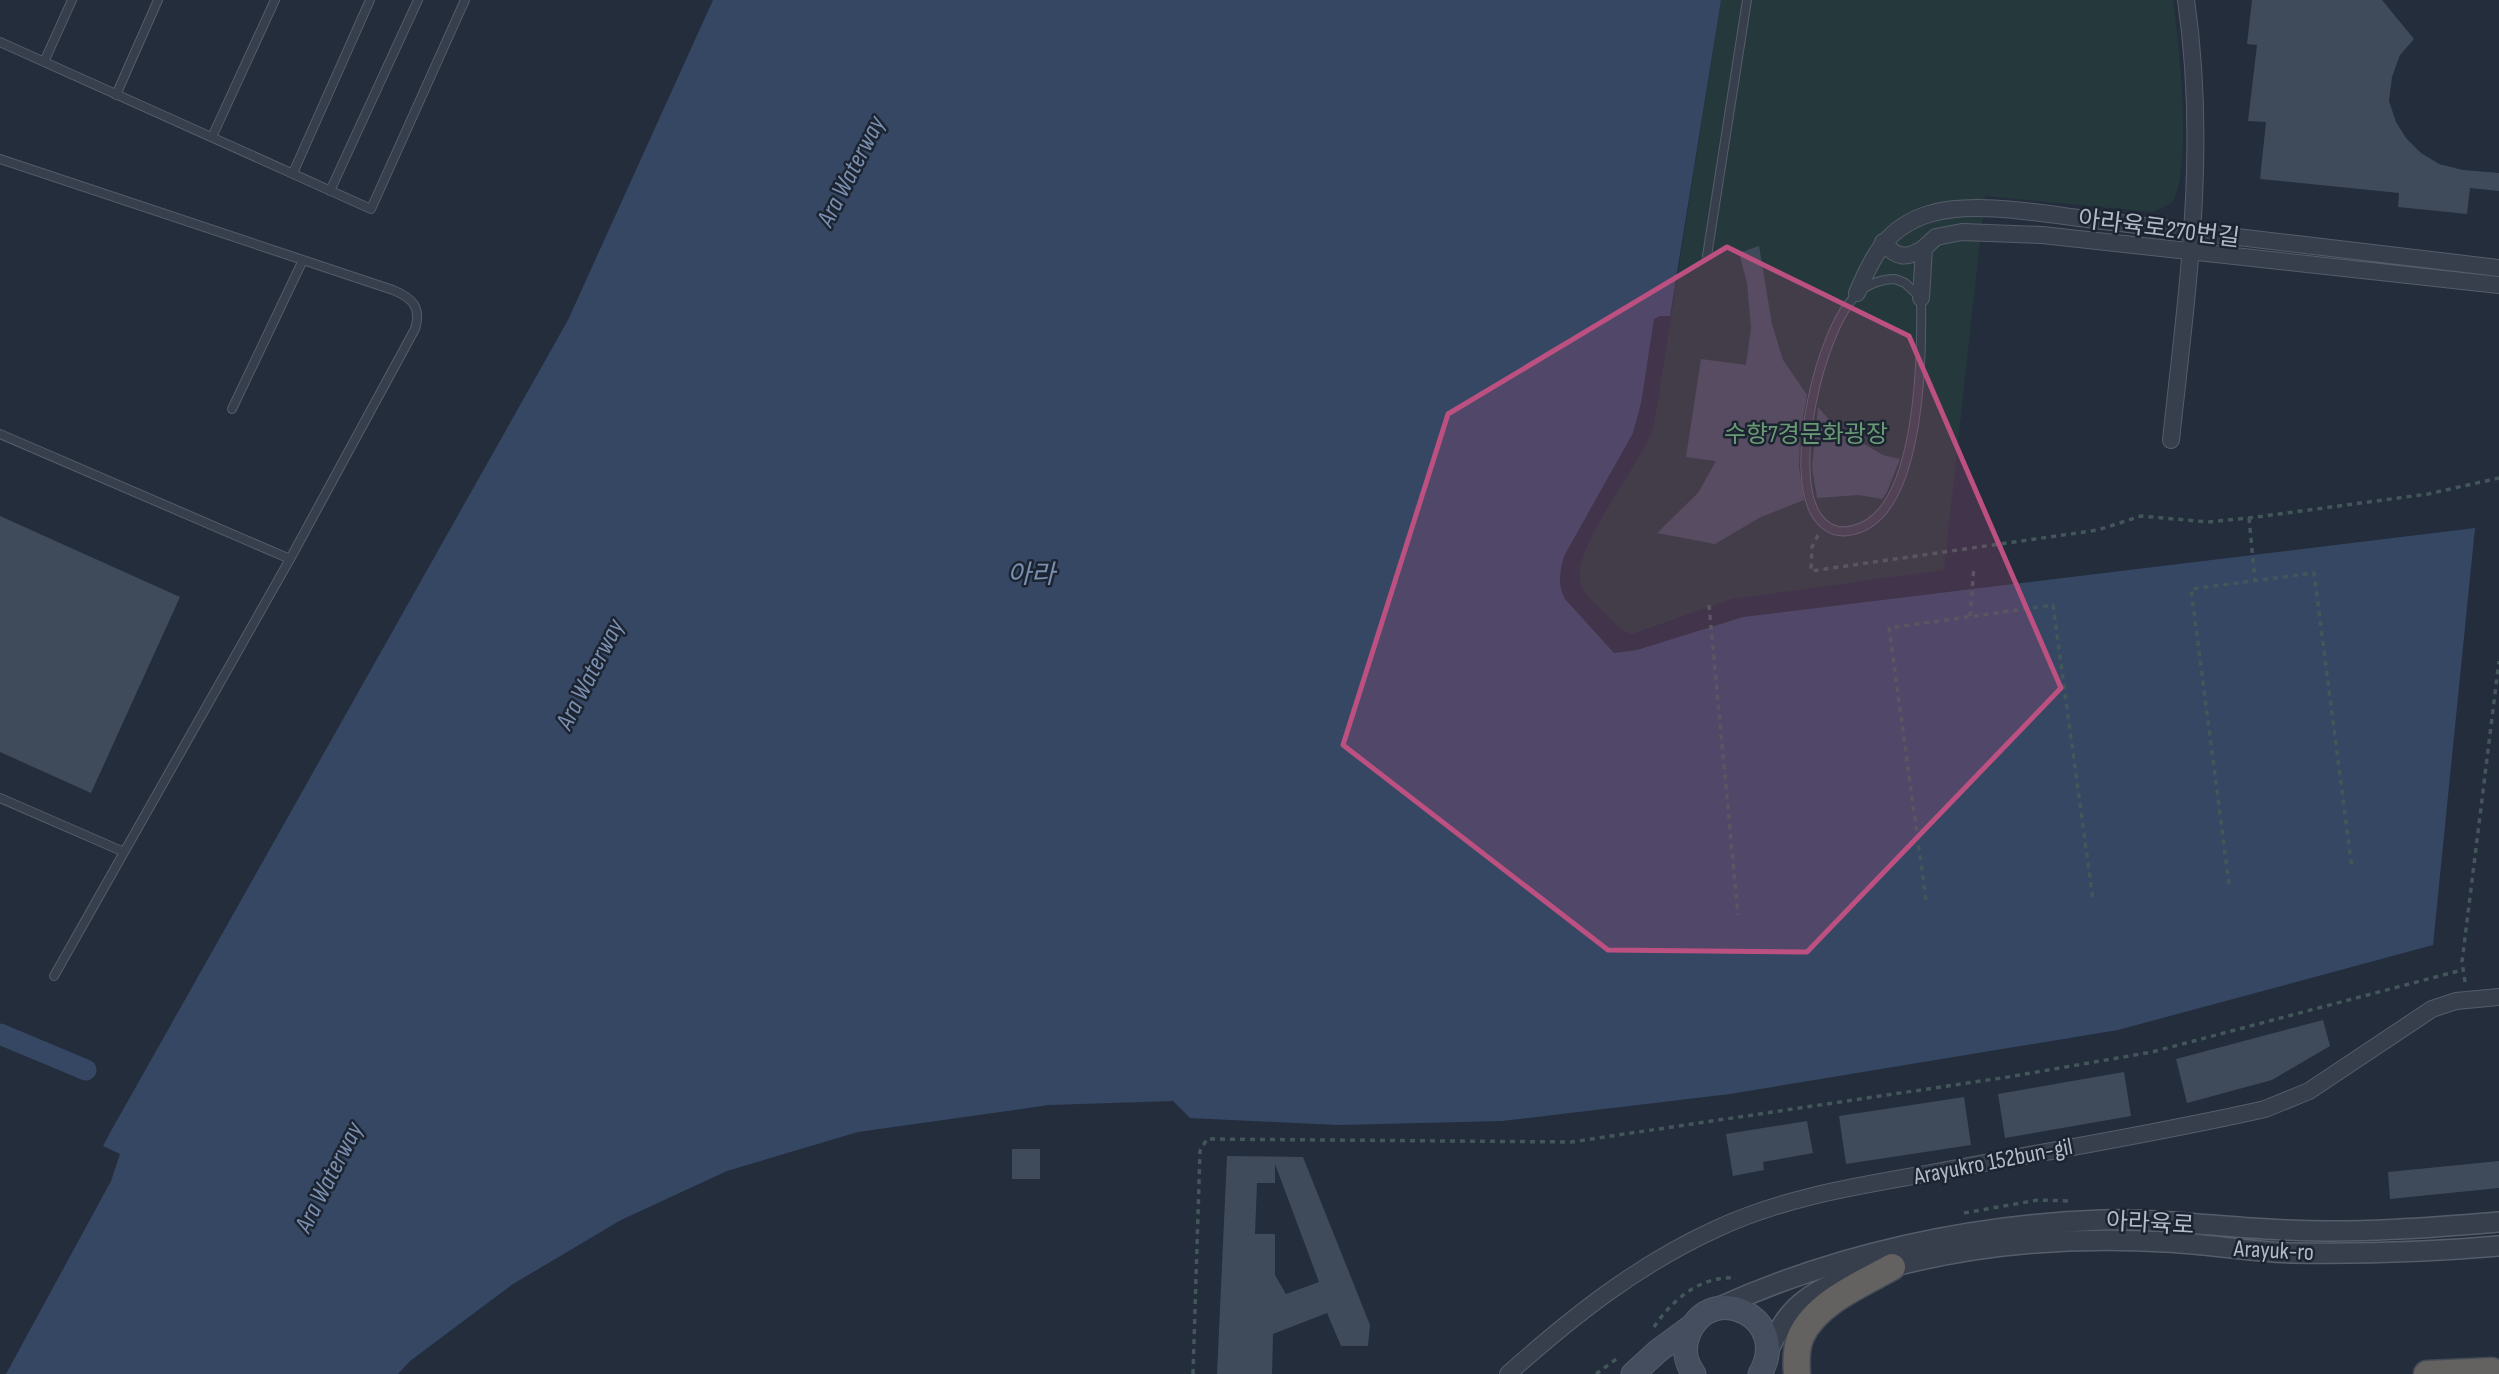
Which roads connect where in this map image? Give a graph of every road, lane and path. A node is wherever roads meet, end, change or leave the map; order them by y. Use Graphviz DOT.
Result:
graph roads {
  1 [pos="72,0"];
  2 [pos="158,0"];
  3 [pos="275,0"];
  4 [pos="370,0"];
  5 [pos="418,0"];
  6 [pos="465,0"];
  7 [pos="1748,0"];
  8 [pos="2186,0"];
  9 [pos="0,42"];
  10 [pos="44,62"];
  11 [pos="116,95"];
  12 [pos="212,137"];
  13 [pos="0,159"];
  14 [pos="293,173"];
  15 [pos="330,191"];
  16 [pos="1961,208"];
  17 [pos="1962,232"];
  18 [pos="2193,232"];
  19 [pos="1883,242"];
  20 [pos="1924,248"];
  21 [pos="2191,251"];
  22 [pos="1707,256"];
  23 [pos="303,260"];
  24 [pos="2499,268"];
  25 [pos="2499,285"];
  26 [pos="1857,293"];
  27 [pos="1920,298"];
  28 [pos="232,409"];
  29 [pos="0,434"];
  30 [pos="2171,440"];
  31 [pos="2499,478"];
  32 [pos="2249,518"];
  33 [pos="1825,525"];
  34 [pos="290,559"];
  35 [pos="1974,566"];
  36 [pos="2255,581"];
  37 [pos="1709,606"];
  38 [pos="1970,616"];
  39 [pos="2499,662"];
  40 [pos="0,798"];
  41 [pos="124,852"];
  42 [pos="2352,869"];
  43 [pos="2229,884"];
  44 [pos="1926,900"];
  45 [pos="2093,900"];
  46 [pos="1738,915"];
  47 [pos="2462,970"];
  48 [pos="54,976"];
  49 [pos="2499,998"];
  50 [pos="2472,999"];
  51 [pos="2499,1222"];
  52 [pos="2499,1246"];
  53 [pos="1892,1266"];
  54 [pos="1714,1309"];
  55 [pos="1692,1326"];
  56 [pos="1765,1365"];
  57 [pos="2490,1371"];
  58 [pos="1193,1374"];
  59 [pos="1508,1374"];
  60 [pos="1633,1374"];
  61 [pos="1694,1374"];
  62 [pos="1797,1374"];
  63 [pos="2427,1374"];
  1 -- 10 [label="lane"];
  2 -- 11 [label="lane"];
  3 -- 12 [label="lane"];
  4 -- 14 [label="lane"];
  5 -- 15 [label="lane"];
  6 -- 15 [label="lane"];
  7 -- 22 [label="lane"];
  8 -- 18 [label="street"];
  9 -- 10 [label="lane"];
  10 -- 11 [label="lane"];
  11 -- 12 [label="lane"];
  12 -- 14 [label="lane"];
  13 -- 23 [label="lane"];
  14 -- 15 [label="lane"];
  16 -- 17 [label="street"];
  16 -- 18 [label="street, 아라육로270번길"];
  16 -- 19 [label="street, 아라육로270번길"];
  17 -- 20 [label="street, 아라육로270번길"];
  17 -- 21 [label="street, 아라육로270번길"];
  18 -- 21 [label="street"];
  18 -- 24 [label="street, 아라육로270번길"];
  19 -- 20 [label="street, 아라육로270번길"];
  19 -- 26 [label="street, 아라육로270번길"];
  20 -- 27 [label="street"];
  21 -- 25 [label="street, 아라육로270번길"];
  21 -- 30 [label="street"];
  23 -- 28 [label="lane"];
  23 -- 34 [label="lane"];
  26 -- 27 [label="lane"];
  26 -- 33 [label="lane"];
  27 -- 33 [label="lane"];
  29 -- 34 [label="lane"];
  31 -- 32 [label="path"];
  32 -- 33 [label="path"];
  32 -- 36 [label="path"];
  34 -- 41 [label="lane"];
  35 -- 38 [label="path"];
  36 -- 42 [label="path"];
  36 -- 43 [label="path"];
  37 -- 46 [label="path"];
  38 -- 44 [label="path"];
  38 -- 45 [label="path"];
  39 -- 47 [label="path"];
  40 -- 41 [label="lane"];
  41 -- 48 [label="lane"];
  47 -- 50 [label="path"];
  47 -- 58 [label="path"];
  49 -- 50 [label="street, Arayukro 152bun-gil"];
  50 -- 59 [label="street, Arayukro 152bun-gil"];
  51 -- 54 [label="street, 아라육로"];
  52 -- 53 [label="street, Arayuk-ro"];
  53 -- 56 [label="street, Arayuk-ro"];
  53 -- 62 [label="highway"];
  54 -- 55 [label="main road"];
  54 -- 56 [label="main road"];
  55 -- 60 [label="main road"];
  55 -- 61 [label="main road"];
  57 -- 63 [label="highway"];
}
